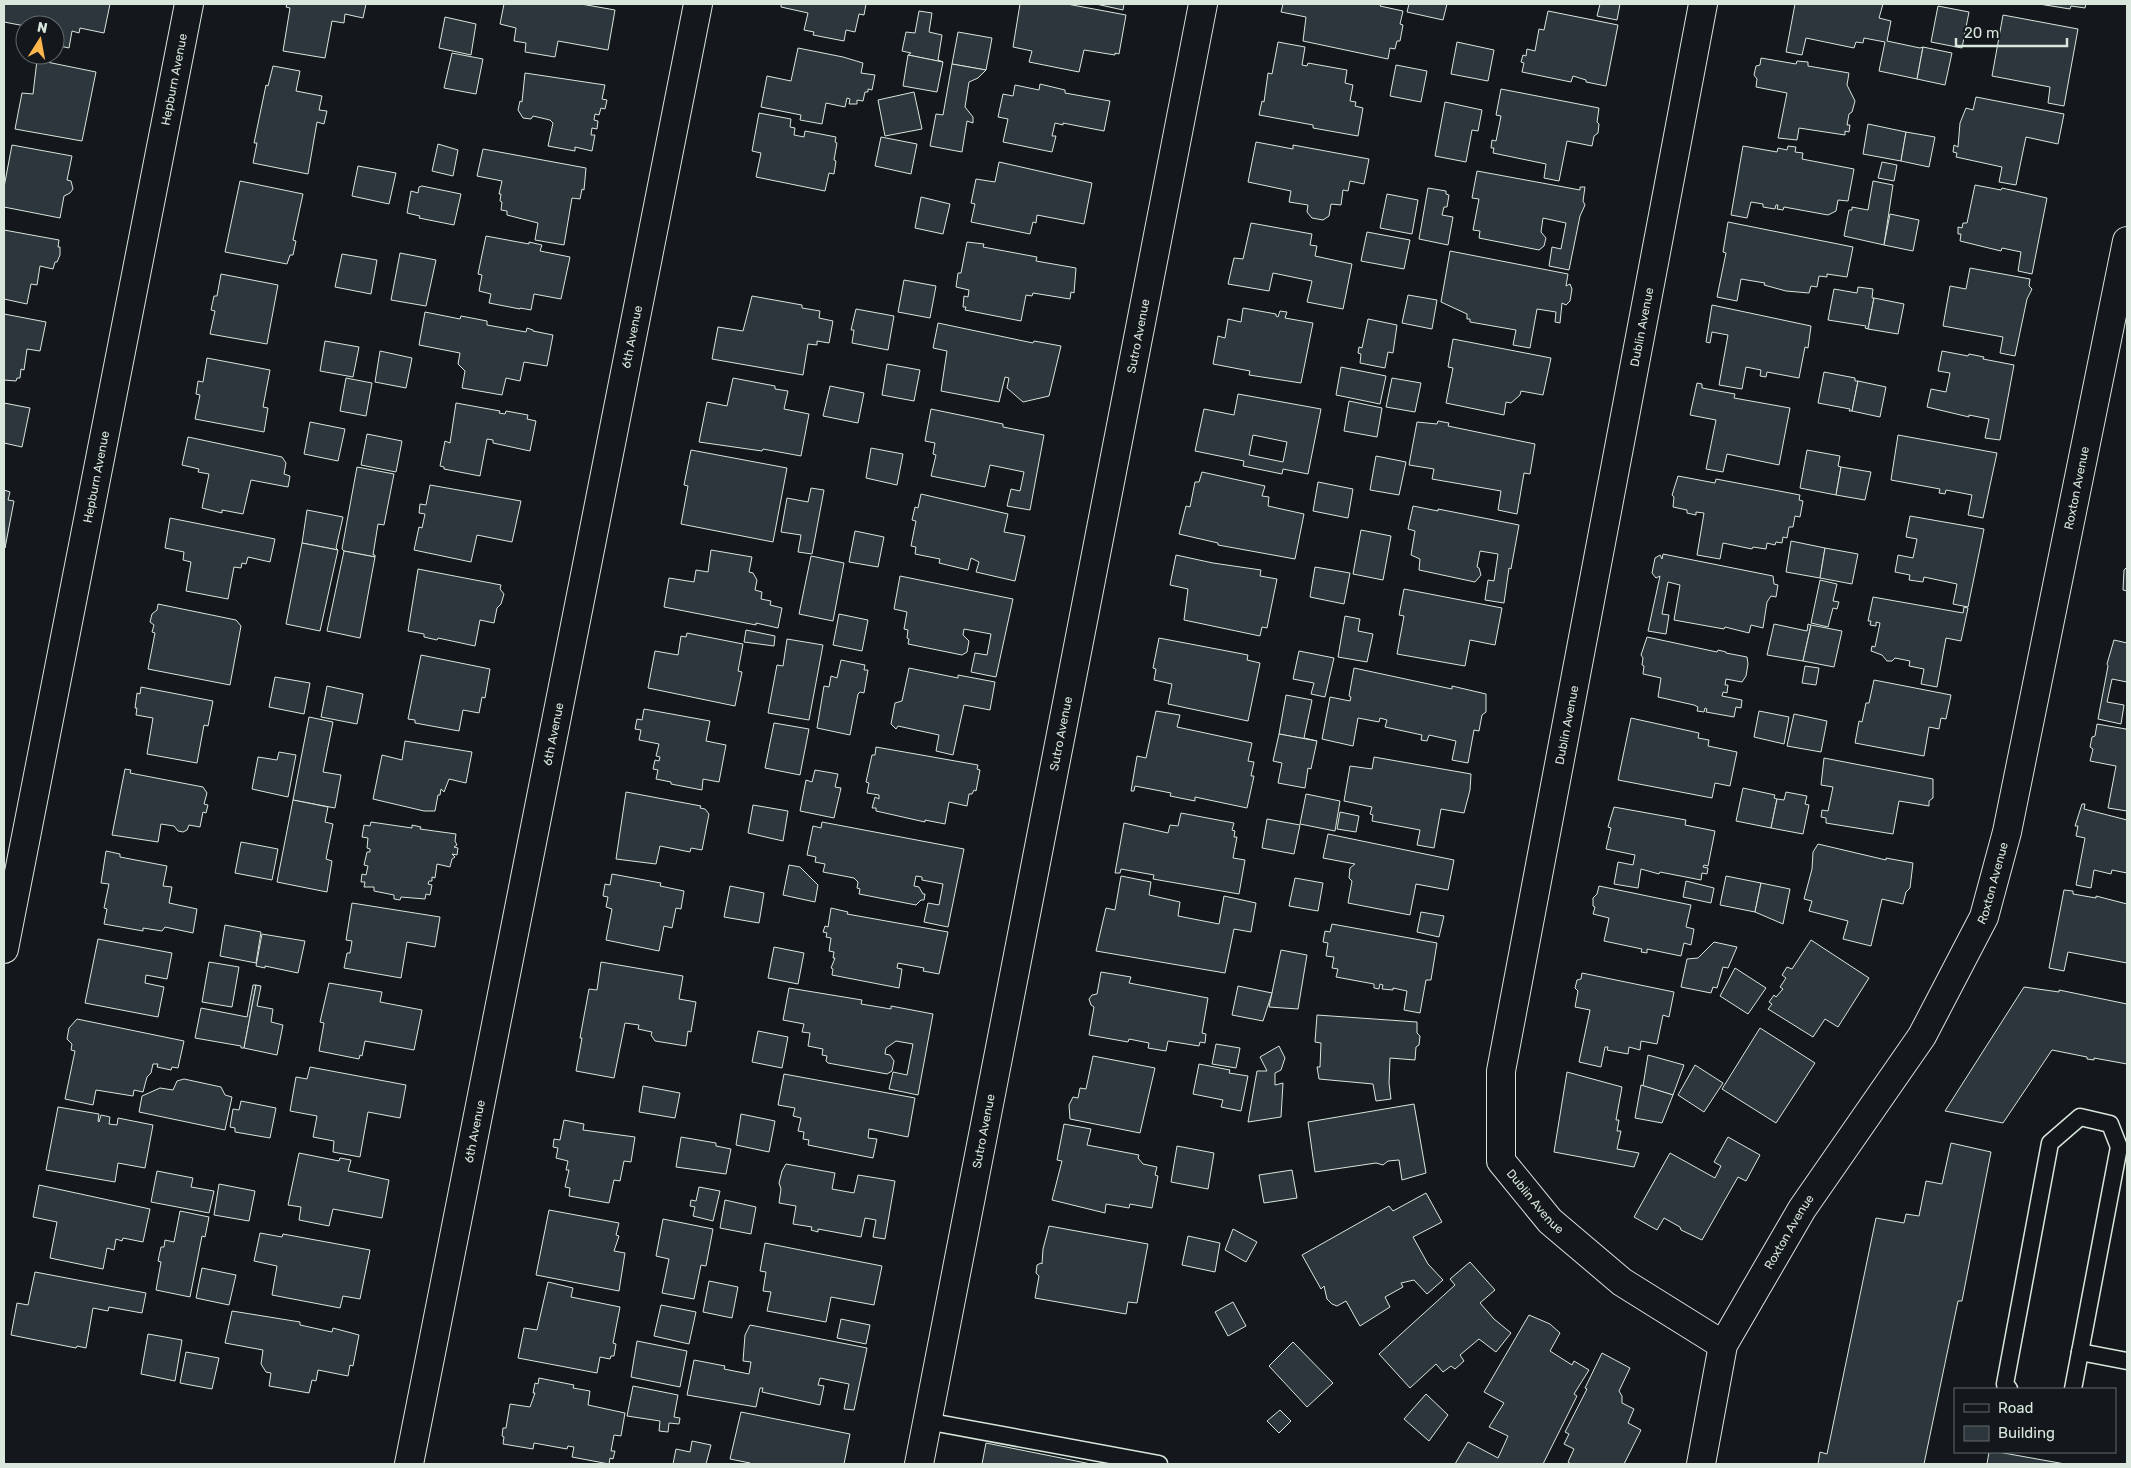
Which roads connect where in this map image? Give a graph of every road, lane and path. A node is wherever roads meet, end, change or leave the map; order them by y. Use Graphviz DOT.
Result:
graph roads {
  1 [pos="189,4"];
  2 [pos="698,4"];
  3 [pos="1203,4"];
  4 [pos="1703,4"];
  5 [pos="2127,241"];
  6 [pos="4,949"];
  7 [pos="1723,1346"];
  8 [pos="2080,1352"];
  9 [pos="2127,1361"];
  10 [pos="2009,1388"];
  11 [pos="2073,1388"];
  12 [pos="926,1422"];
  13 [pos="409,1464"];
  14 [pos="919,1464"];
  15 [pos="1159,1464"];
  16 [pos="1701,1464"];
  1 -- 6 [label="street, Hepburn Avenue"];
  2 -- 13 [label="street, 6th Avenue"];
  3 -- 12 [label="street, Sutro Avenue"];
  4 -- 7 [label="street, Dublin Avenue"];
  5 -- 7 [label="street, Roxton Avenue"];
  7 -- 16 [label="street, Roxton Avenue"];
  8 -- 9 [label="lane"];
  8 -- 10 [label="lane"];
  8 -- 11 [label="lane"];
  12 -- 14 [label="street, Sutro Avenue"];
  12 -- 15 [label="lane"];
}
